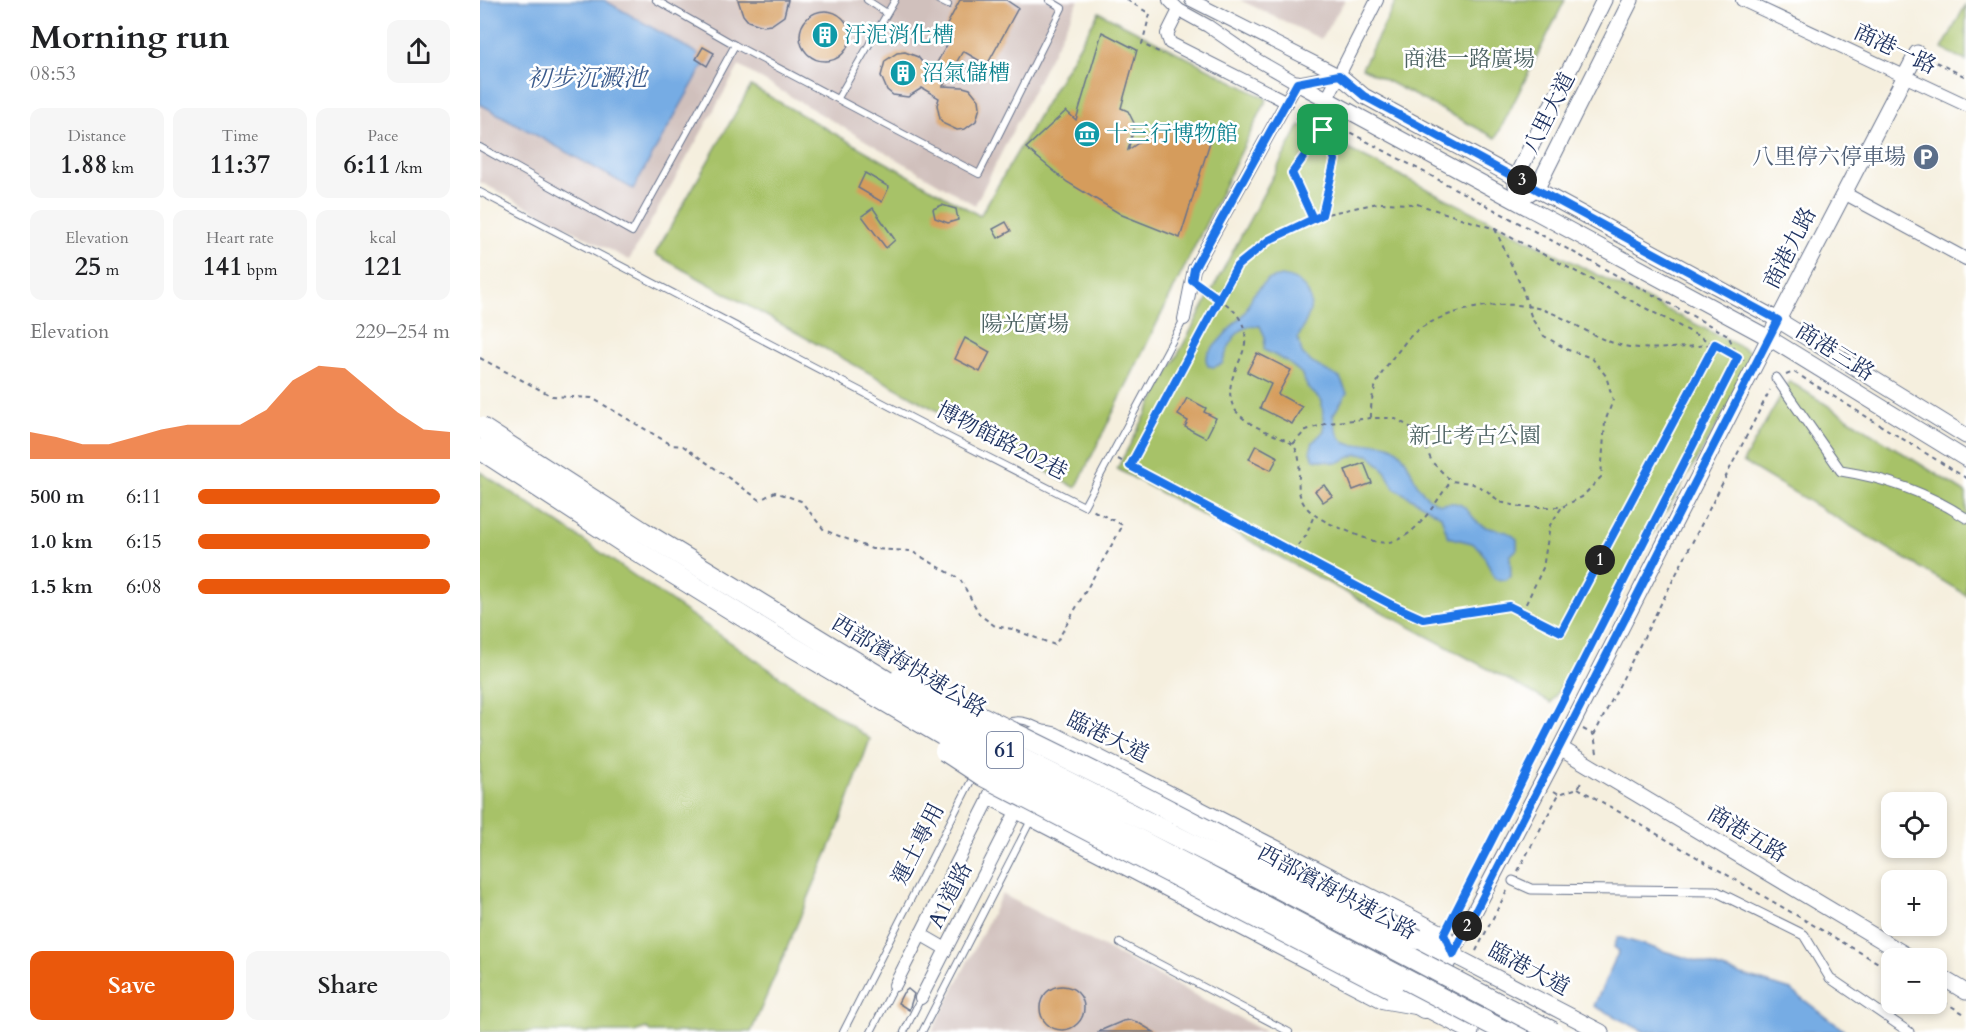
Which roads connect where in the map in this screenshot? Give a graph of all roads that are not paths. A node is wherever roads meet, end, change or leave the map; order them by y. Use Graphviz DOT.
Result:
graph roads {
  1 [pos="656,0"];
  2 [pos="867,0"];
  3 [pos="895,0"];
  4 [pos="938,0"];
  5 [pos="1049,0"];
  6 [pos="1169,0"];
  7 [pos="1191,0"];
  8 [pos="1377,0"];
  9 [pos="1604,0"];
  10 [pos="1631,0"];
  11 [pos="1742,0"];
  12 [pos="948,6"];
  13 [pos="1179,10"];
  14 [pos="887,12"];
  15 [pos="735,45"];
  16 [pos="1917,53"];
  17 [pos="1339,75"];
  18 [pos="1904,76"];
  19 [pos="1297,83"];
  20 [pos="838,98"];
  21 [pos="1327,99"];
  22 [pos="1287,102"];
  23 [pos="1966,105"];
  24 [pos="480,147"];
  25 [pos="1516,177"];
  26 [pos="1537,188"];
  27 [pos="480,192"];
  28 [pos="1844,193"];
  29 [pos="1517,201"];
  30 [pos="1966,259"];
  31 [pos="1184,319"];
  32 [pos="1778,320"];
  33 [pos="1769,338"];
  34 [pos="1776,378"];
  35 [pos="480,427"];
  36 [pos="1966,436"];
  37 [pos="480,449"];
  38 [pos="1966,459"];
  39 [pos="1966,518"];
  40 [pos="787,620"];
  41 [pos="776,638"];
  42 [pos="1055,735"];
  43 [pos="1560,748"];
  44 [pos="1008,761"];
  45 [pos="1034,778"];
  46 [pos="1049,786"];
  47 [pos="990,797"];
  48 [pos="1017,811"];
  49 [pos="1032,818"];
  50 [pos="1513,881"];
  51 [pos="920,934"];
  52 [pos="1120,943"];
  53 [pos="1894,948"];
  54 [pos="946,949"];
  55 [pos="1453,955"];
  56 [pos="1947,981"];
  57 [pos="1437,984"];
  58 [pos="895,985"];
  59 [pos="1966,992"];
  60 [pos="921,998"];
  61 [pos="1424,1008"];
  62 [pos="843,1032"];
  63 [pos="871,1032"];
  64 [pos="904,1032"];
  65 [pos="922,1032"];
  66 [pos="1289,1032"];
  67 [pos="1471,1032"];
  68 [pos="1506,1032"];
  69 [pos="1521,1032"];
  70 [pos="1541,1032"];
  71 [pos="1553,1032"];
  72 [pos="1601,1032"];
  73 [pos="1909,1032"];
  1 -- 15 [label="lane"];
  2 -- 14 [label="lane"];
  3 -- 14 [label="lane"];
  4 -- 12 [label="lane"];
  5 -- 20 [label="lane"];
  6 -- 13 [label="street"];
  7 -- 17 [label="street"];
  8 -- 17 [label="street"];
  9 -- 25 [label="street, 八里大道"];
  10 -- 26 [label="street, 八里大道"];
  11 -- 18 [label="street, 商港一路"];
  13 -- 19 [label="street"];
  13 -- 22 [label="street"];
  14 -- 20 [label="lane"];
  15 -- 20 [label="lane"];
  15 -- 24 [label="lane"];
  16 -- 18 [label="street, 商港九路"];
  17 -- 19 [label="street"];
  17 -- 21 [label="street"];
  17 -- 25 [label="street, 商港三路"];
  18 -- 23 [label="street, 商港一路"];
  18 -- 28 [label="street, 商港九路"];
  19 -- 21 [label="street, 商港三路"];
  19 -- 22 [label="street, 博物館路202巷"];
  21 -- 29 [label="street, 商港三路"];
  22 -- 31 [label="street, 博物館路202巷"];
  25 -- 26 [label="street, 商港三路"];
  25 -- 29 [label="street, 八里大道"];
  26 -- 29 [label="street, 八里大道"];
  26 -- 32 [label="street, 商港三路"];
  27 -- 31 [label="lane, 博物館路202巷"];
  28 -- 30 [label="street"];
  28 -- 32 [label="street, 商港九路"];
  29 -- 33 [label="street, 商港三路"];
  32 -- 33 [label="street, 商港九路"];
  32 -- 36 [label="street, 商港三路"];
  33 -- 38 [label="street, 商港三路"];
  33 -- 43 [label="street, 商港九路"];
  34 -- 39 [label="street"];
  35 -- 40 [label="highway, 西部濱海快速公路 / 61, bridge"];
  37 -- 41 [label="highway, 西部濱海快速公路 / 61, bridge"];
  40 -- 55 [label="highway, bridge"];
  40 -- 71 [label="highway, 西部濱海快速公路 / 61, bridge"];
  41 -- 61 [label="highway, bridge"];
  41 -- 68 [label="highway, 西部濱海快速公路 / 61, bridge"];
  42 -- 44 [label="street, 臨港大道"];
  42 -- 55 [label="street, 臨港大道"];
  42 -- 62 [label="lane, 運土專用"];
  43 -- 53 [label="street, 商港五路"];
  43 -- 55 [label="street, 商港九路"];
  44 -- 45 [label="street"];
  44 -- 47 [label="street, 臨港大道"];
  44 -- 57 [label="street"];
  45 -- 46 [label="street"];
  45 -- 48 [label="street, A1道路"];
  46 -- 49 [label="lane"];
  46 -- 57 [label="street"];
  47 -- 48 [label="street"];
  47 -- 51 [label="street, A1道路"];
  48 -- 49 [label="street"];
  48 -- 54 [label="street, A1道路"];
  49 -- 61 [label="street"];
  49 -- 65 [label="lane"];
  50 -- 73 [label="street"];
  51 -- 54 [label="street"];
  51 -- 58 [label="street, A1道路"];
  52 -- 66 [label="lane"];
  54 -- 60 [label="street, A1道路"];
  55 -- 57 [label="street, 商港九路"];
  55 -- 72 [label="street, 臨港大道"];
  56 -- 59 [label="street"];
  57 -- 61 [label="street, 商港九路"];
  57 -- 69 [label="street"];
  57 -- 70 [label="street"];
  58 -- 63 [label="lane, A1道路"];
  60 -- 64 [label="lane, A1道路"];
  61 -- 67 [label="street"];
}
